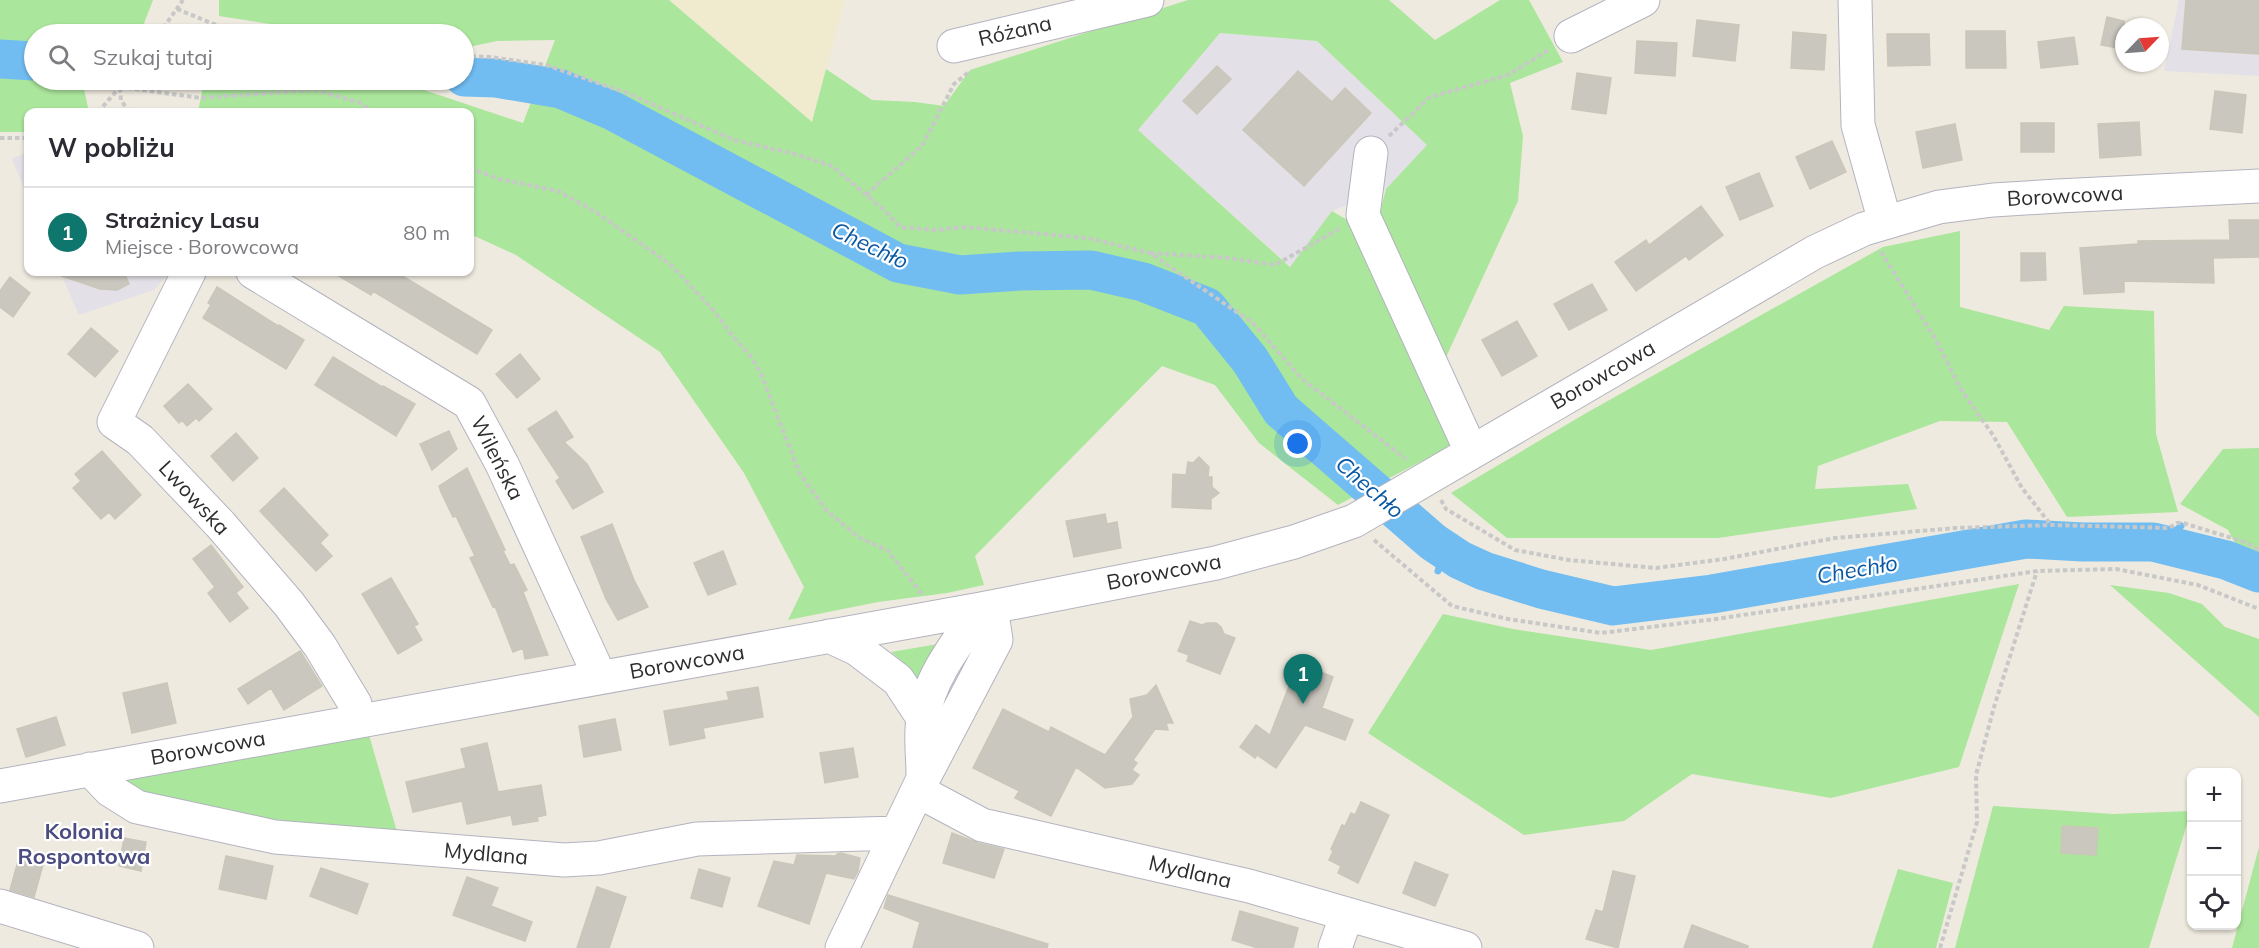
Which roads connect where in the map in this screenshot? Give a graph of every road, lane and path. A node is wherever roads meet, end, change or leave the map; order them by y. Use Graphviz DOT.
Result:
graph roads {
  1 [pos="183,0"];
  2 [pos="1147,0"];
  3 [pos="1643,0"];
  4 [pos="1855,0"];
  5 [pos="177,9"];
  6 [pos="166,24"];
  7 [pos="214,24"];
  8 [pos="1572,36"];
  9 [pos="954,46"];
  10 [pos="474,56"];
  11 [pos="954,84"];
  12 [pos="117,90"];
  13 [pos="120,90"];
  14 [pos="142,90"];
  15 [pos="314,90"];
  16 [pos="314,90"];
  17 [pos="102,108"];
  18 [pos="126,108"];
  19 [pos="368,108"];
  20 [pos="0,138"];
  21 [pos="24,138"];
  22 [pos="1371,153"];
  23 [pos="474,170"];
  24 [pos="2259,186"];
  25 [pos="866,195"];
  26 [pos="1363,215"];
  27 [pos="1875,225"];
  28 [pos="1150,253"];
  29 [pos="187,276"];
  30 [pos="260,276"];
  31 [pos="1471,451"];
  32 [pos="1417,478"];
  33 [pos="1354,520"];
  34 [pos="2052,525"];
  35 [pos="2259,550"];
  36 [pos="2037,571"];
  37 [pos="1028,599"];
  38 [pos="927,601"];
  39 [pos="986,608"];
  40 [pos="2259,609"];
  41 [pos="829,636"];
  42 [pos="996,640"];
  43 [pos="596,678"];
  44 [pos="922,718"];
  45 [pos="358,720"];
  46 [pos="90,769"];
  47 [pos="921,785"];
  48 [pos="0,786"];
  49 [pos="897,833"];
  50 [pos="0,906"];
  51 [pos="1347,914"];
  52 [pos="137,948"];
  53 [pos="842,948"];
  54 [pos="1335,948"];
  55 [pos="1465,948"];
  56 [pos="1940,948"];
  1 -- 5 [label="path"];
  2 -- 9 [label="street, Różana"];
  3 -- 8 [label="street"];
  4 -- 27 [label="street"];
  5 -- 6 [label="path"];
  5 -- 7 [label="path"];
  8 -- 22 [label="path"];
  10 -- 25 [label="path"];
  11 -- 25 [label="path"];
  12 -- 17 [label="path"];
  13 -- 18 [label="path"];
  14 -- 15 [label="path"];
  16 -- 19 [label="path"];
  20 -- 21 [label="path"];
  22 -- 26 [label="street"];
  23 -- 38 [label="path"];
  24 -- 27 [label="street, Borowcowa"];
  25 -- 28 [label="path"];
  26 -- 28 [label="path"];
  26 -- 31 [label="street"];
  27 -- 31 [label="street, Borowcowa"];
  27 -- 34 [label="path"];
  28 -- 32 [label="path"];
  29 -- 45 [label="street, Lwowska"];
  30 -- 43 [label="street, Wileńska"];
  31 -- 32 [label="street, Borowcowa"];
  32 -- 33 [label="street, Borowcowa"];
  32 -- 34 [label="path"];
  33 -- 36 [label="path"];
  33 -- 37 [label="street, Borowcowa"];
  34 -- 35 [label="path"];
  36 -- 40 [label="path"];
  36 -- 56 [label="path"];
  37 -- 39 [label="street, Borowcowa"];
  37 -- 42 [label="street"];
  39 -- 41 [label="street, Borowcowa"];
  39 -- 42 [label="street"];
  39 -- 44 [label="street"];
  41 -- 43 [label="street, Borowcowa"];
  41 -- 44 [label="street"];
  42 -- 47 [label="street"];
  43 -- 45 [label="street, Borowcowa"];
  44 -- 47 [label="street"];
  45 -- 46 [label="street, Borowcowa"];
  46 -- 48 [label="street, Borowcowa"];
  46 -- 49 [label="street, Mydlana"];
  47 -- 49 [label="street"];
  47 -- 51 [label="street, Mydlana"];
  49 -- 53 [label="street"];
  50 -- 52 [label="street"];
  51 -- 54 [label="street"];
  51 -- 55 [label="street, Mydlana"];
}
